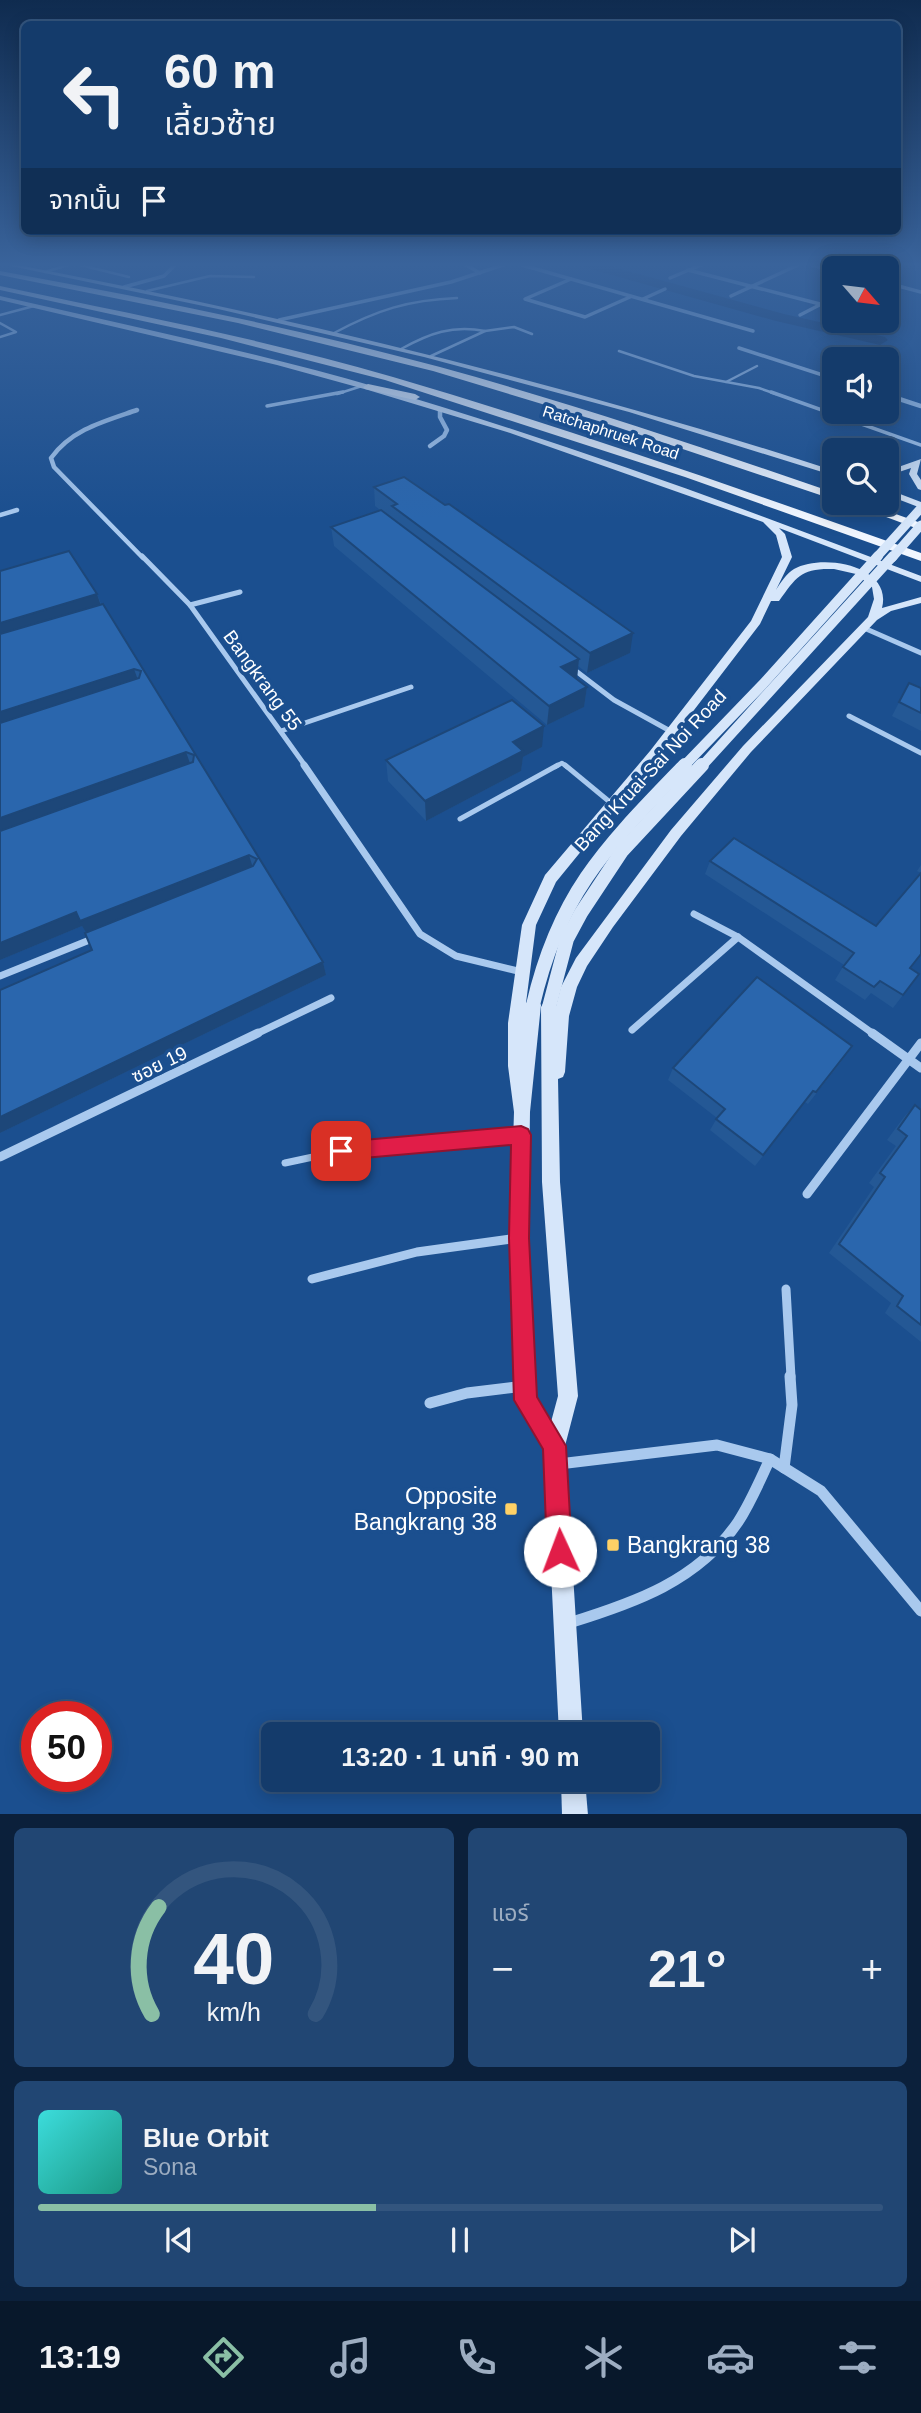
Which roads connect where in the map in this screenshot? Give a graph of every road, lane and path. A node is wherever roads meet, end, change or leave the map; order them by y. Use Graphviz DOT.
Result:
graph roads {
  1 [pos="219,350"];
  2 [pos="274,350"];
  3 [pos="353,350"];
  4 [pos="401,350"];
  5 [pos="404,350"];
  6 [pos="445,350"];
  7 [pos="744,350"];
  8 [pos="619,351"];
  9 [pos="431,356"];
  10 [pos="757,366"];
  11 [pos="822,375"];
  12 [pos="726,382"];
  13 [pos="487,384"];
  14 [pos="365,387"];
  15 [pos="899,399"];
  16 [pos="267,406"];
  17 [pos="921,406"];
  18 [pos="137,410"];
  19 [pos="440,410"];
  20 [pos="521,419"];
  21 [pos="921,445"];
  22 [pos="430,446"];
  23 [pos="919,464"];
  24 [pos="822,469"];
  25 [pos="899,470"];
  26 [pos="921,487"];
  27 [pos="822,492"];
  28 [pos="899,497"];
  29 [pos="921,506"];
  30 [pos="17,510"];
  31 [pos="0,515"];
  32 [pos="889,515"];
  33 [pos="761,518"];
  34 [pos="921,526"];
  35 [pos="921,557"];
  36 [pos="921,579"];
  37 [pos="240,592"];
  38 [pos="921,600"];
  39 [pos="190,605"];
  40 [pos="756,622"];
  41 [pos="869,623"];
  42 [pos="921,653"];
  43 [pos="571,667"];
  44 [pos="411,687"];
  45 [pos="849,716"];
  46 [pos="281,731"];
  47 [pos="672,732"];
  48 [pos="921,754"];
  49 [pos="611,803"];
  50 [pos="460,820"];
  51 [pos="694,914"];
  52 [pos="102,935"];
  53 [pos="738,937"];
  54 [pos="522,972"];
  55 [pos="0,976"];
  56 [pos="331,998"];
  57 [pos="541,1006"];
  58 [pos="632,1030"];
  59 [pos="921,1043"];
  60 [pos="908,1060"];
  61 [pos="921,1068"];
  62 [pos="522,1112"];
  63 [pos="521,1135"];
  64 [pos="0,1157"];
  65 [pos="285,1163"];
  66 [pos="551,1182"];
  67 [pos="807,1194"];
  68 [pos="519,1238"];
  69 [pos="312,1279"];
  70 [pos="786,1289"];
  71 [pos="524,1386"];
  72 [pos="430,1403"];
  73 [pos="555,1455"];
  74 [pos="770,1459"];
  75 [pos="784,1468"];
  76 [pos="921,1611"];
  77 [pos="565,1624"];
  78 [pos="570,1722"];
  79 [pos="574,1792"];
  80 [pos="575,1814"];
  1 -- 14 [label="main road"];
  2 -- 20 [label="main road, Ratchaphruek Road"];
  3 -- 13 [label="main road, Ratchaphruek Road"];
  4 -- 13 [label="main road"];
  5 -- 9 [label="main road"];
  6 -- 9 [label="lane"];
  7 -- 11 [label="street"];
  8 -- 12 [label="lane"];
  9 -- 24 [label="main road"];
  10 -- 12 [label="lane"];
  12 -- 21 [label="lane"];
  13 -- 27 [label="main road, Ratchaphruek Road"];
  14 -- 16 [label="lane"];
  14 -- 19 [label="main road"];
  14 -- 20 [label="main road"];
  15 -- 17 [label="street"];
  18 -- 39 [label="street, Bangkrang 55"];
  19 -- 22 [label="street"];
  19 -- 33 [label="main road"];
  20 -- 35 [label="main road, Ratchaphruek Road"];
  23 -- 25 [label="main road"];
  23 -- 26 [label="main road"];
  28 -- 29 [label="main road"];
  29 -- 57 [label="main road, Bang Kruai-Sai Noi Road, bridge"];
  30 -- 31 [label="street"];
  32 -- 34 [label="main road"];
  33 -- 36 [label="main road"];
  33 -- 40 [label="main road"];
  34 -- 57 [label="main road, Bang Kruai-Sai Noi Road, bridge"];
  37 -- 39 [label="street"];
  38 -- 41 [label="main road"];
  39 -- 46 [label="street, Bangkrang 55"];
  40 -- 41 [label="main road"];
  40 -- 47 [label="main road"];
  41 -- 42 [label="street"];
  41 -- 66 [label="main road"];
  43 -- 47 [label="street"];
  44 -- 46 [label="street"];
  45 -- 48 [label="street"];
  46 -- 54 [label="street, Bangkrang 55"];
  47 -- 49 [label="main road"];
  49 -- 50 [label="lane"];
  49 -- 54 [label="main road"];
  51 -- 53 [label="street"];
  52 -- 55 [label="street"];
  53 -- 58 [label="street"];
  53 -- 60 [label="street"];
  54 -- 62 [label="main road"];
  56 -- 64 [label="street, ซอย 19"];
  57 -- 62 [label="main road, Bang Kruai-Sai Noi Road"];
  57 -- 66 [label="main road, Bang Kruai-Sai Noi Road"];
  59 -- 60 [label="street"];
  60 -- 61 [label="street"];
  60 -- 67 [label="street"];
  62 -- 63 [label="main road, Bang Kruai-Sai Noi Road"];
  63 -- 65 [label="lane"];
  63 -- 68 [label="main road, Bang Kruai-Sai Noi Road"];
  66 -- 73 [label="main road, Bang Kruai-Sai Noi Road"];
  68 -- 69 [label="street"];
  68 -- 71 [label="main road, Bang Kruai-Sai Noi Road"];
  70 -- 75 [label="street"];
  71 -- 72 [label="street"];
  71 -- 73 [label="main road, Bang Kruai-Sai Noi Road"];
  73 -- 74 [label="street"];
  73 -- 77 [label="main road, Bang Kruai-Sai Noi Road"];
  74 -- 75 [label="street"];
  74 -- 77 [label="street"];
  75 -- 76 [label="street"];
  77 -- 78 [label="main road, Bang Kruai-Sai Noi Road"];
  79 -- 80 [label="main road"];
}
